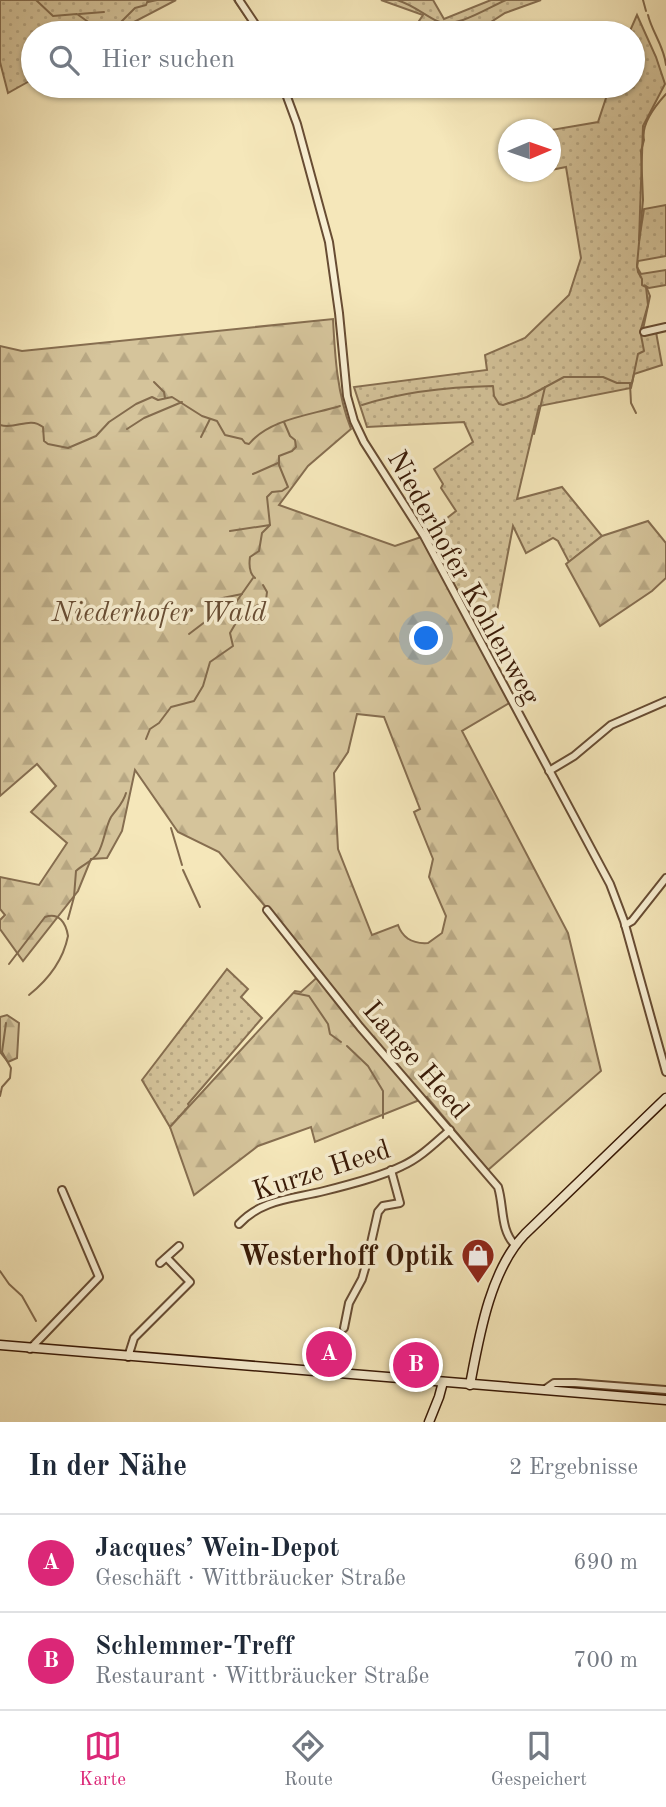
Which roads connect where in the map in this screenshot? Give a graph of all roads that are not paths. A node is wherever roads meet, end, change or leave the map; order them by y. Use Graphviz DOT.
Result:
graph roads {
  1 [pos="239,0"];
  2 [pos="253,21"];
  3 [pos="287,98"];
  4 [pos="666,327"];
  5 [pos="644,332"];
  6 [pos="666,701"];
  7 [pos="549,771"];
  8 [pos="666,878"];
  9 [pos="267,910"];
  10 [pos="625,925"];
  11 [pos="666,1072"];
  12 [pos="666,1098"];
  13 [pos="450,1130"];
  14 [pos="391,1170"];
  15 [pos="62,1190"];
  16 [pos="239,1224"];
  17 [pos="514,1245"];
  18 [pos="179,1246"];
  19 [pos="167,1258"];
  20 [pos="160,1263"];
  21 [pos="344,1328"];
  22 [pos="0,1345"];
  23 [pos="30,1349"];
  24 [pos="128,1357"];
  25 [pos="443,1382"];
  26 [pos="470,1385"];
  27 [pos="544,1390"];
  28 [pos="666,1390"];
  29 [pos="666,1400"];
  30 [pos="429,1422"];
  1 -- 2 [label="street"];
  3 -- 7 [label="street, Niederhofer Kohlenweg"];
  4 -- 5 [label="street"];
  6 -- 7 [label="street"];
  7 -- 10 [label="street, Niederhofer Kohlenweg"];
  8 -- 10 [label="street"];
  9 -- 13 [label="street, Lange Heed"];
  10 -- 11 [label="street, Niederhofer Kohlenweg"];
  12 -- 17 [label="main road"];
  13 -- 14 [label="street, Kurze Heed"];
  13 -- 17 [label="street, Lange Heed"];
  14 -- 16 [label="street, Kurze Heed"];
  14 -- 21 [label="street"];
  15 -- 23 [label="street"];
  17 -- 26 [label="main road"];
  18 -- 19 [label="street"];
  19 -- 20 [label="street"];
  19 -- 24 [label="street"];
  22 -- 23 [label="main road"];
  23 -- 24 [label="main road"];
  24 -- 25 [label="main road"];
  25 -- 26 [label="main road"];
  25 -- 30 [label="main road"];
  26 -- 27 [label="main road"];
  27 -- 28 [label="street"];
  27 -- 29 [label="main road"];
}
